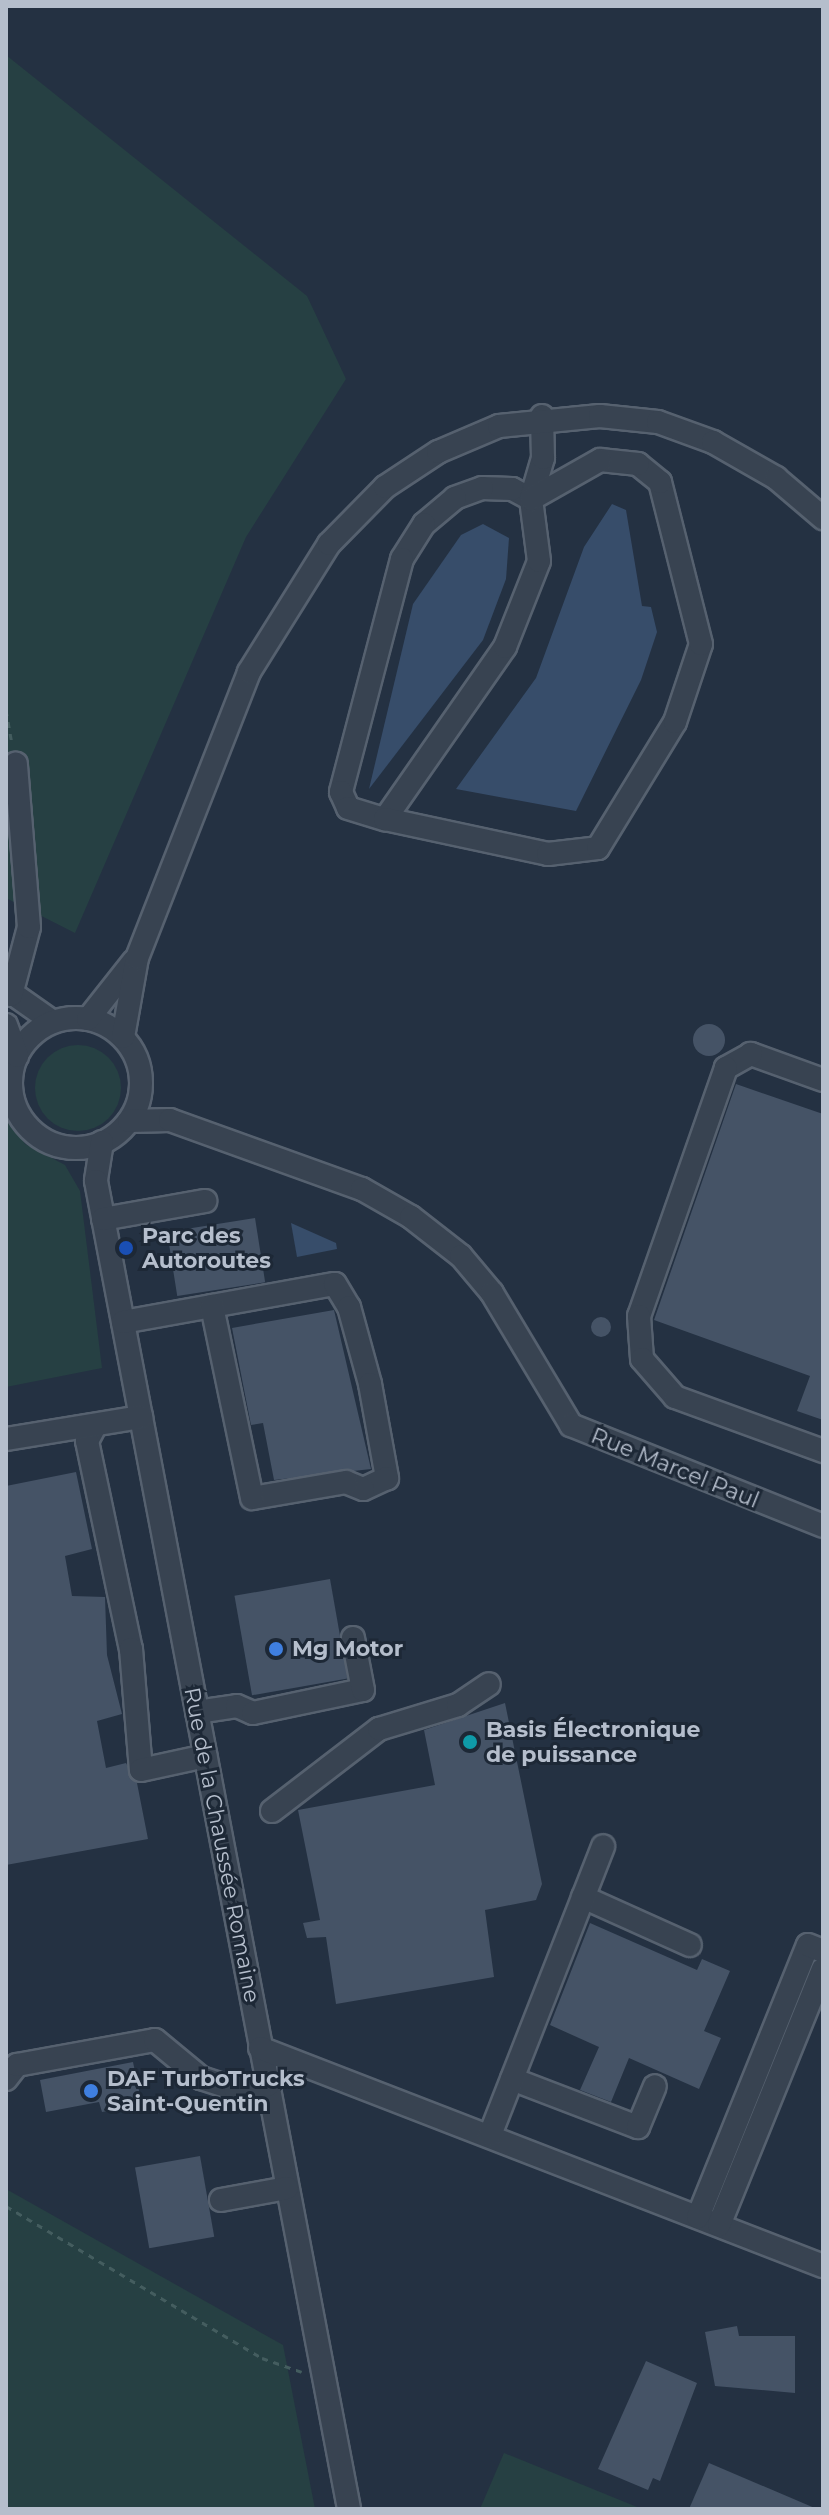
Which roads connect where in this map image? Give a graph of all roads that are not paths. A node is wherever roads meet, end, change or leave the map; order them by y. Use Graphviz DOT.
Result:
graph roads {
  1 [pos="542,416"];
  2 [pos="531,499"];
  3 [pos="823,518"];
  4 [pos="16,764"];
  5 [pos="385,819"];
  6 [pos="137,958"];
  7 [pos="9,992"];
  8 [pos="88,1019"];
  9 [pos="53,1022"];
  10 [pos="6,1025"];
  11 [pos="123,1037"];
  12 [pos="17,1056"];
  13 [pos="823,1080"];
  14 [pos="141,1088"];
  15 [pos="170,1120"];
  16 [pos="129,1121"];
  17 [pos="102,1142"];
  18 [pos="66,1147"];
  19 [pos="96,1181"];
  20 [pos="205,1201"];
  21 [pos="103,1219"];
  22 [pos="212,1306"];
  23 [pos="123,1322"];
  24 [pos="141,1417"];
  25 [pos="95,1426"];
  26 [pos="6,1439"];
  27 [pos="823,1451"];
  28 [pos="823,1526"];
  29 [pos="353,1638"];
  30 [pos="489,1684"];
  31 [pos="197,1712"];
  32 [pos="205,1756"];
  33 [pos="272,1811"];
  34 [pos="603,1846"];
  35 [pos="583,1897"];
  36 [pos="690,1945"];
  37 [pos="823,1951"];
  38 [pos="823,1969"];
  39 [pos="260,2048"];
  40 [pos="6,2079"];
  41 [pos="512,2079"];
  42 [pos="268,2085"];
  43 [pos="655,2086"];
  44 [pos="490,2135"];
  45 [pos="287,2188"];
  46 [pos="221,2200"];
  47 [pos="698,2217"];
  48 [pos="719,2225"];
  49 [pos="823,2266"];
  50 [pos="349,2509"];
  1 -- 2 [label="street"];
  1 -- 3 [label="street"];
  1 -- 6 [label="street"];
  2 -- 5 [label="street"];
  2 -- 5 [label="street"];
  2 -- 5 [label="street"];
  4 -- 7 [label="street"];
  6 -- 8 [label="street"];
  6 -- 11 [label="street"];
  7 -- 9 [label="street"];
  8 -- 9 [label="street"];
  8 -- 11 [label="street"];
  9 -- 12 [label="street"];
  10 -- 12 [label="street"];
  11 -- 14 [label="street"];
  12 -- 18 [label="street"];
  13 -- 27 [label="street"];
  14 -- 15 [label="street, Rue Marcel Paul"];
  14 -- 16 [label="street"];
  15 -- 16 [label="street, Rue Marcel Paul"];
  15 -- 28 [label="street, Rue Marcel Paul"];
  16 -- 17 [label="street"];
  17 -- 18 [label="street"];
  17 -- 19 [label="street, Rue de la Chaussée Romaine"];
  18 -- 19 [label="street"];
  19 -- 21 [label="street, Rue de la Chaussée Romaine"];
  20 -- 21 [label="street"];
  21 -- 23 [label="street, Rue de la Chaussée Romaine"];
  22 -- 22 [label="street"];
  22 -- 23 [label="street"];
  23 -- 24 [label="street, Rue de la Chaussée Romaine"];
  24 -- 25 [label="street"];
  24 -- 31 [label="street, Rue de la Chaussée Romaine"];
  25 -- 26 [label="street"];
  25 -- 32 [label="street"];
  29 -- 31 [label="street"];
  30 -- 33 [label="street"];
  31 -- 32 [label="street, Rue de la Chaussée Romaine"];
  32 -- 39 [label="street, Rue de la Chaussée Romaine"];
  34 -- 35 [label="street"];
  35 -- 36 [label="street"];
  35 -- 41 [label="street"];
  37 -- 47 [label="street"];
  38 -- 48 [label="street"];
  39 -- 42 [label="street, Rue de la Chaussée Romaine"];
  39 -- 44 [label="street"];
  40 -- 42 [label="street"];
  41 -- 43 [label="street"];
  41 -- 44 [label="street"];
  42 -- 45 [label="street, Rue de la Chaussée Romaine"];
  44 -- 47 [label="street"];
  45 -- 46 [label="street"];
  45 -- 50 [label="street, Rue de la Chaussée Romaine"];
  47 -- 48 [label="street"];
  48 -- 49 [label="street"];
}
